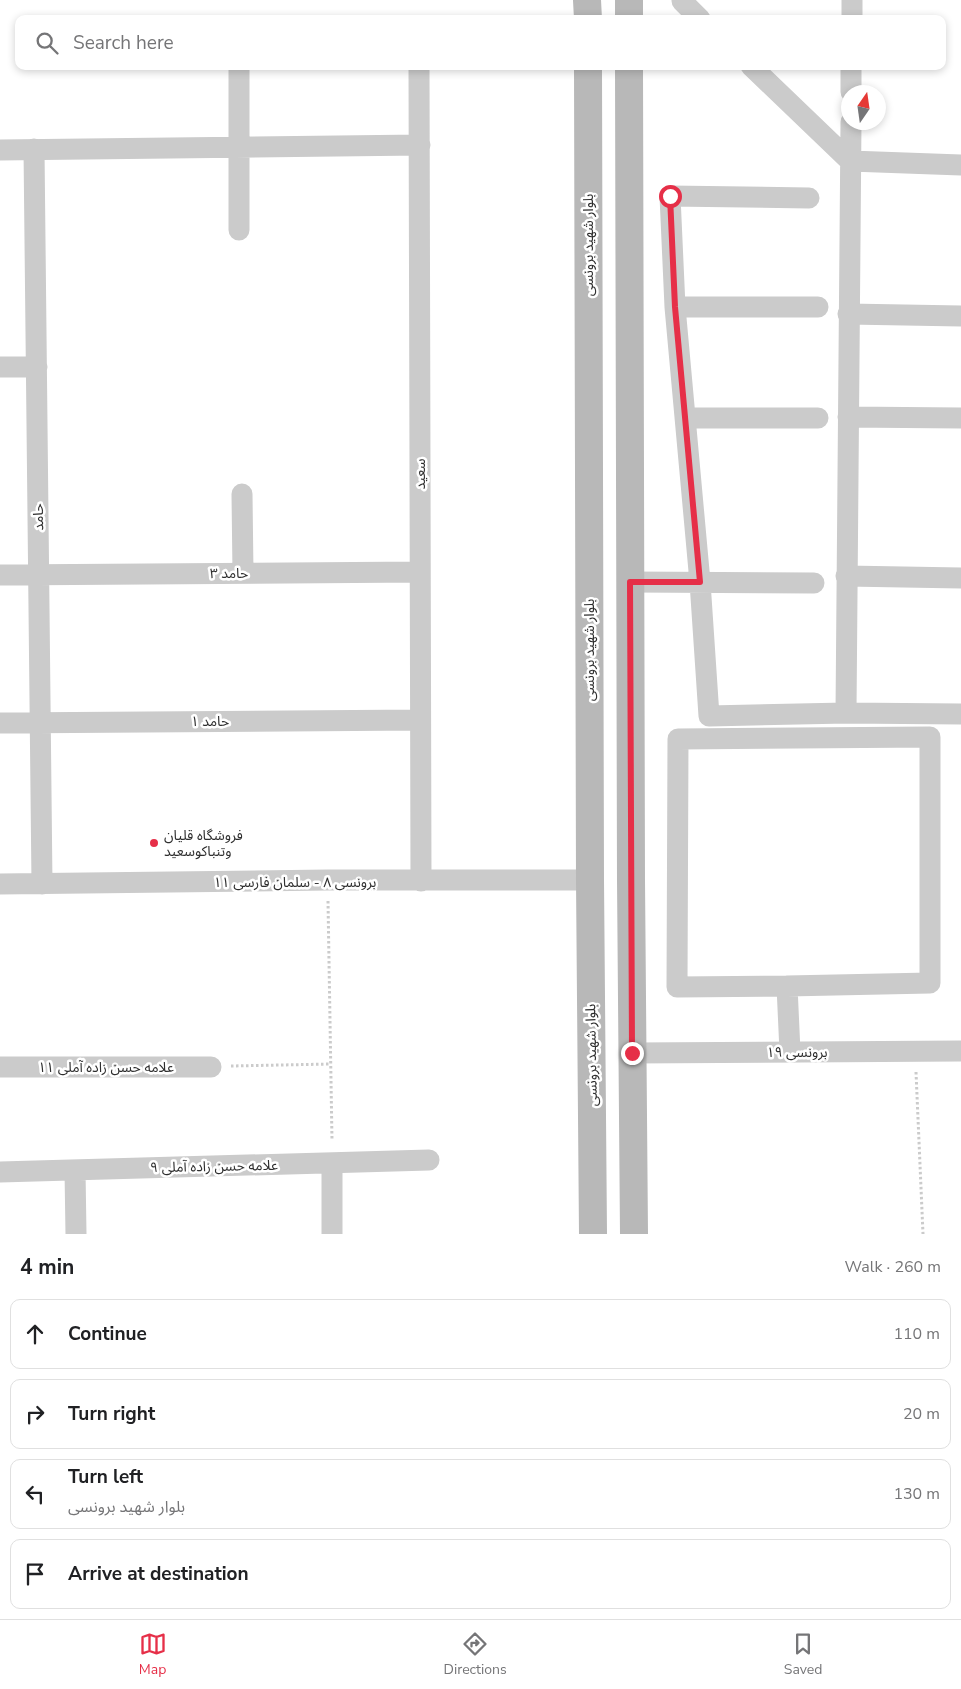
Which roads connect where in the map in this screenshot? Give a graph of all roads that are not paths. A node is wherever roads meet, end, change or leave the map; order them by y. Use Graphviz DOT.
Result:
graph roads {
  1 [pos="588,0"];
  2 [pos="629,0"];
  3 [pos="852,0"];
  4 [pos="682,1"];
  5 [pos="588,15"];
  6 [pos="629,15"];
  7 [pos="696,15"];
  8 [pos="852,15"];
  9 [pos="239,70"];
  10 [pos="419,70"];
  11 [pos="588,70"];
  12 [pos="629,70"];
  13 [pos="755,70"];
  14 [pos="851,70"];
  15 [pos="851,85"];
  16 [pos="851,130"];
  17 [pos="420,145"];
  18 [pos="239,147"];
  19 [pos="34,149"];
  20 [pos="0,150"];
  21 [pos="850,161"];
  22 [pos="961,165"];
  23 [pos="809,198"];
  24 [pos="239,230"];
  25 [pos="675,307"];
  26 [pos="818,307"];
  27 [pos="848,314"];
  28 [pos="961,316"];
  29 [pos="0,367"];
  30 [pos="37,367"];
  31 [pos="848,417"];
  32 [pos="686,418"];
  33 [pos="818,418"];
  34 [pos="961,418"];
  35 [pos="242,494"];
  36 [pos="420,572"];
  37 [pos="243,573"];
  38 [pos="0,575"];
  39 [pos="39,575"];
  40 [pos="846,576"];
  41 [pos="961,578"];
  42 [pos="630,582"];
  43 [pos="700,582"];
  44 [pos="814,583"];
  45 [pos="846,713"];
  46 [pos="961,714"];
  47 [pos="420,720"];
  48 [pos="0,723"];
  49 [pos="40,723"];
  50 [pos="590,880"];
  51 [pos="421,881"];
  52 [pos="0,884"];
  53 [pos="42,884"];
  54 [pos="787,986"];
  55 [pos="961,1051"];
  56 [pos="790,1052"];
  57 [pos="632,1053"];
  58 [pos="0,1067"];
  59 [pos="211,1067"];
  60 [pos="429,1160"];
  61 [pos="332,1163"];
  62 [pos="75,1170"];
  63 [pos="0,1172"];
  64 [pos="76,1234"];
  65 [pos="332,1234"];
  66 [pos="593,1234"];
  67 [pos="634,1234"];
  1 -- 5 [label="street"];
  2 -- 6 [label="street"];
  3 -- 8 [label="street"];
  4 -- 7 [label="street"];
  9 -- 18 [label="street"];
  10 -- 17 [label="street, سعید"];
  11 -- 50 [label="street, بلوار شهید برونسی"];
  12 -- 42 [label="street"];
  13 -- 21 [label="street"];
  14 -- 15 [label="street"];
  16 -- 21 [label="street"];
  17 -- 18 [label="street"];
  17 -- 36 [label="street, سعید"];
  18 -- 19 [label="street"];
  18 -- 24 [label="street"];
  19 -- 20 [label="street"];
  19 -- 30 [label="street, حامد"];
  21 -- 22 [label="street"];
  21 -- 27 [label="street"];
  23 -- 25 [label="street"];
  25 -- 26 [label="street"];
  25 -- 32 [label="street"];
  27 -- 28 [label="street"];
  27 -- 31 [label="street"];
  29 -- 30 [label="street"];
  30 -- 39 [label="street, حامد"];
  31 -- 34 [label="street"];
  31 -- 40 [label="street"];
  32 -- 33 [label="street"];
  32 -- 43 [label="street"];
  35 -- 37 [label="street"];
  36 -- 37 [label="street, حامد ۳"];
  36 -- 47 [label="street, سعید"];
  37 -- 39 [label="street, حامد ۳"];
  38 -- 39 [label="street, حامد ۳"];
  39 -- 49 [label="street, حامد"];
  40 -- 41 [label="street"];
  40 -- 45 [label="street"];
  42 -- 43 [label="street"];
  42 -- 57 [label="street"];
  43 -- 44 [label="street"];
  43 -- 45 [label="street"];
  45 -- 46 [label="street"];
  47 -- 49 [label="street, حامد ۱"];
  47 -- 51 [label="street, سعید"];
  48 -- 49 [label="street, حامد ۱"];
  49 -- 53 [label="street, حامد"];
  50 -- 51 [label="street, برونسی ۸ - سلمان فارسی ۱۱"];
  50 -- 66 [label="street, بلوار شهید برونسی"];
  51 -- 53 [label="street, برونسی ۸ - سلمان فارسی ۱۱"];
  52 -- 53 [label="street, برونسی ۸ - سلمان فارسی ۱۱"];
  54 -- 54 [label="street"];
  54 -- 56 [label="street"];
  55 -- 56 [label="street, برونسی ۱۹"];
  56 -- 57 [label="street, برونسی ۱۹"];
  57 -- 67 [label="street"];
  58 -- 59 [label="street, علامه حسن زاده آملی ۱۱"];
  60 -- 61 [label="street, علامه حسن زاده آملی ۹"];
  61 -- 62 [label="street, علامه حسن زاده آملی ۹"];
  61 -- 65 [label="street"];
  62 -- 63 [label="street, علامه حسن زاده آملی ۹"];
  62 -- 64 [label="street"];
}
